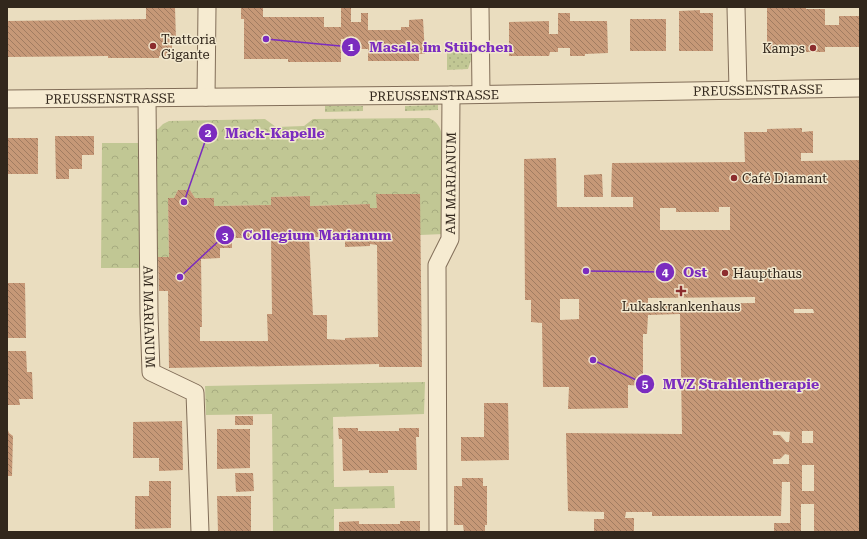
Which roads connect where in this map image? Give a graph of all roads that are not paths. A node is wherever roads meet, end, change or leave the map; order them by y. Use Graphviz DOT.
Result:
graph roads {
  1 [pos="207,7"];
  2 [pos="480,7"];
  3 [pos="736,7"];
  4 [pos="860,88"];
  5 [pos="738,90"];
  6 [pos="481,94"];
  7 [pos="450,95"];
  8 [pos="206,97"];
  9 [pos="148,98"];
  10 [pos="7,99"];
  11 [pos="200,532"];
  12 [pos="438,532"];
  1 -- 8 [label="street"];
  2 -- 6 [label="street"];
  3 -- 5 [label="street"];
  4 -- 5 [label="street, PREUSSENSTRASSE"];
  5 -- 6 [label="street, PREUSSENSTRASSE"];
  6 -- 7 [label="street, PREUSSENSTRASSE"];
  7 -- 8 [label="street, PREUSSENSTRASSE"];
  7 -- 12 [label="street, AM MARIANUM"];
  8 -- 9 [label="street, PREUSSENSTRASSE"];
  9 -- 10 [label="street, PREUSSENSTRASSE"];
  9 -- 11 [label="street, AM MARIANUM"];
}
